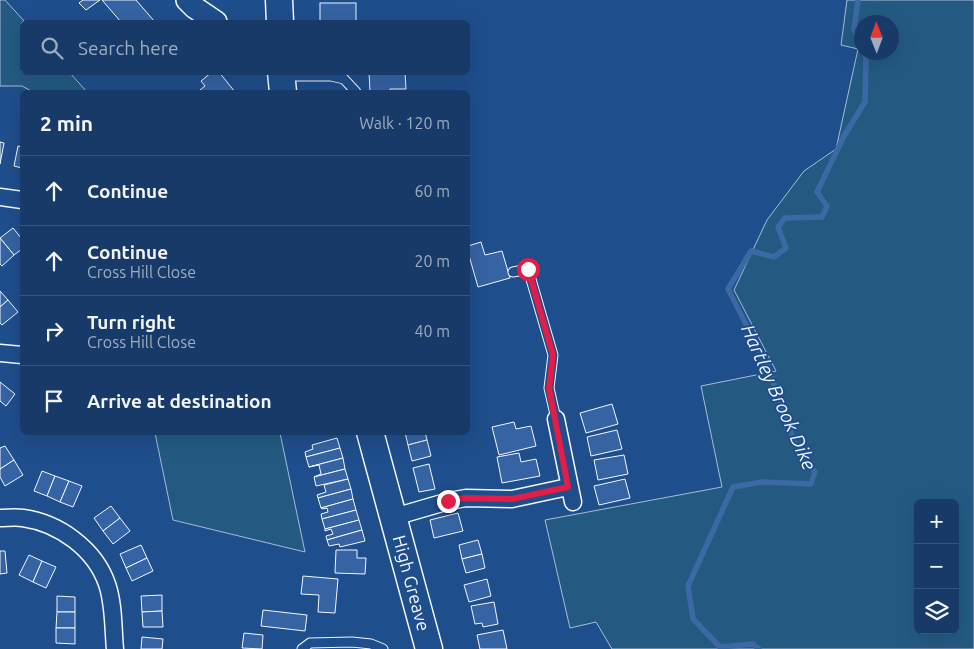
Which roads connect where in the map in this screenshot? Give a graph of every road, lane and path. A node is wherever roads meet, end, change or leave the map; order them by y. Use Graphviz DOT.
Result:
graph roads {
  1 [pos="187,0"];
  2 [pos="279,0"];
  3 [pos="213,20"];
  4 [pos="280,20"];
  5 [pos="282,80"];
  6 [pos="354,90"];
  7 [pos="0,197"];
  8 [pos="20,200"];
  9 [pos="513,272"];
  10 [pos="0,353"];
  11 [pos="20,355"];
  12 [pos="556,418"];
  13 [pos="371,435"];
  14 [pos="394,517"];
  15 [pos="0,518"];
  16 [pos="427,647"];
  17 [pos="114,649"];
  18 [pos="302,649"];
  19 [pos="383,649"];
  1 -- 3 [label="street"];
  2 -- 4 [label="main road"];
  5 -- 6 [label="lane"];
  7 -- 8 [label="street"];
  9 -- 12 [label="lane"];
  10 -- 11 [label="street"];
  12 -- 14 [label="street"];
  13 -- 14 [label="main road, High Greave"];
  14 -- 16 [label="main road, High Greave"];
  15 -- 17 [label="street"];
  18 -- 19 [label="lane"];
}
